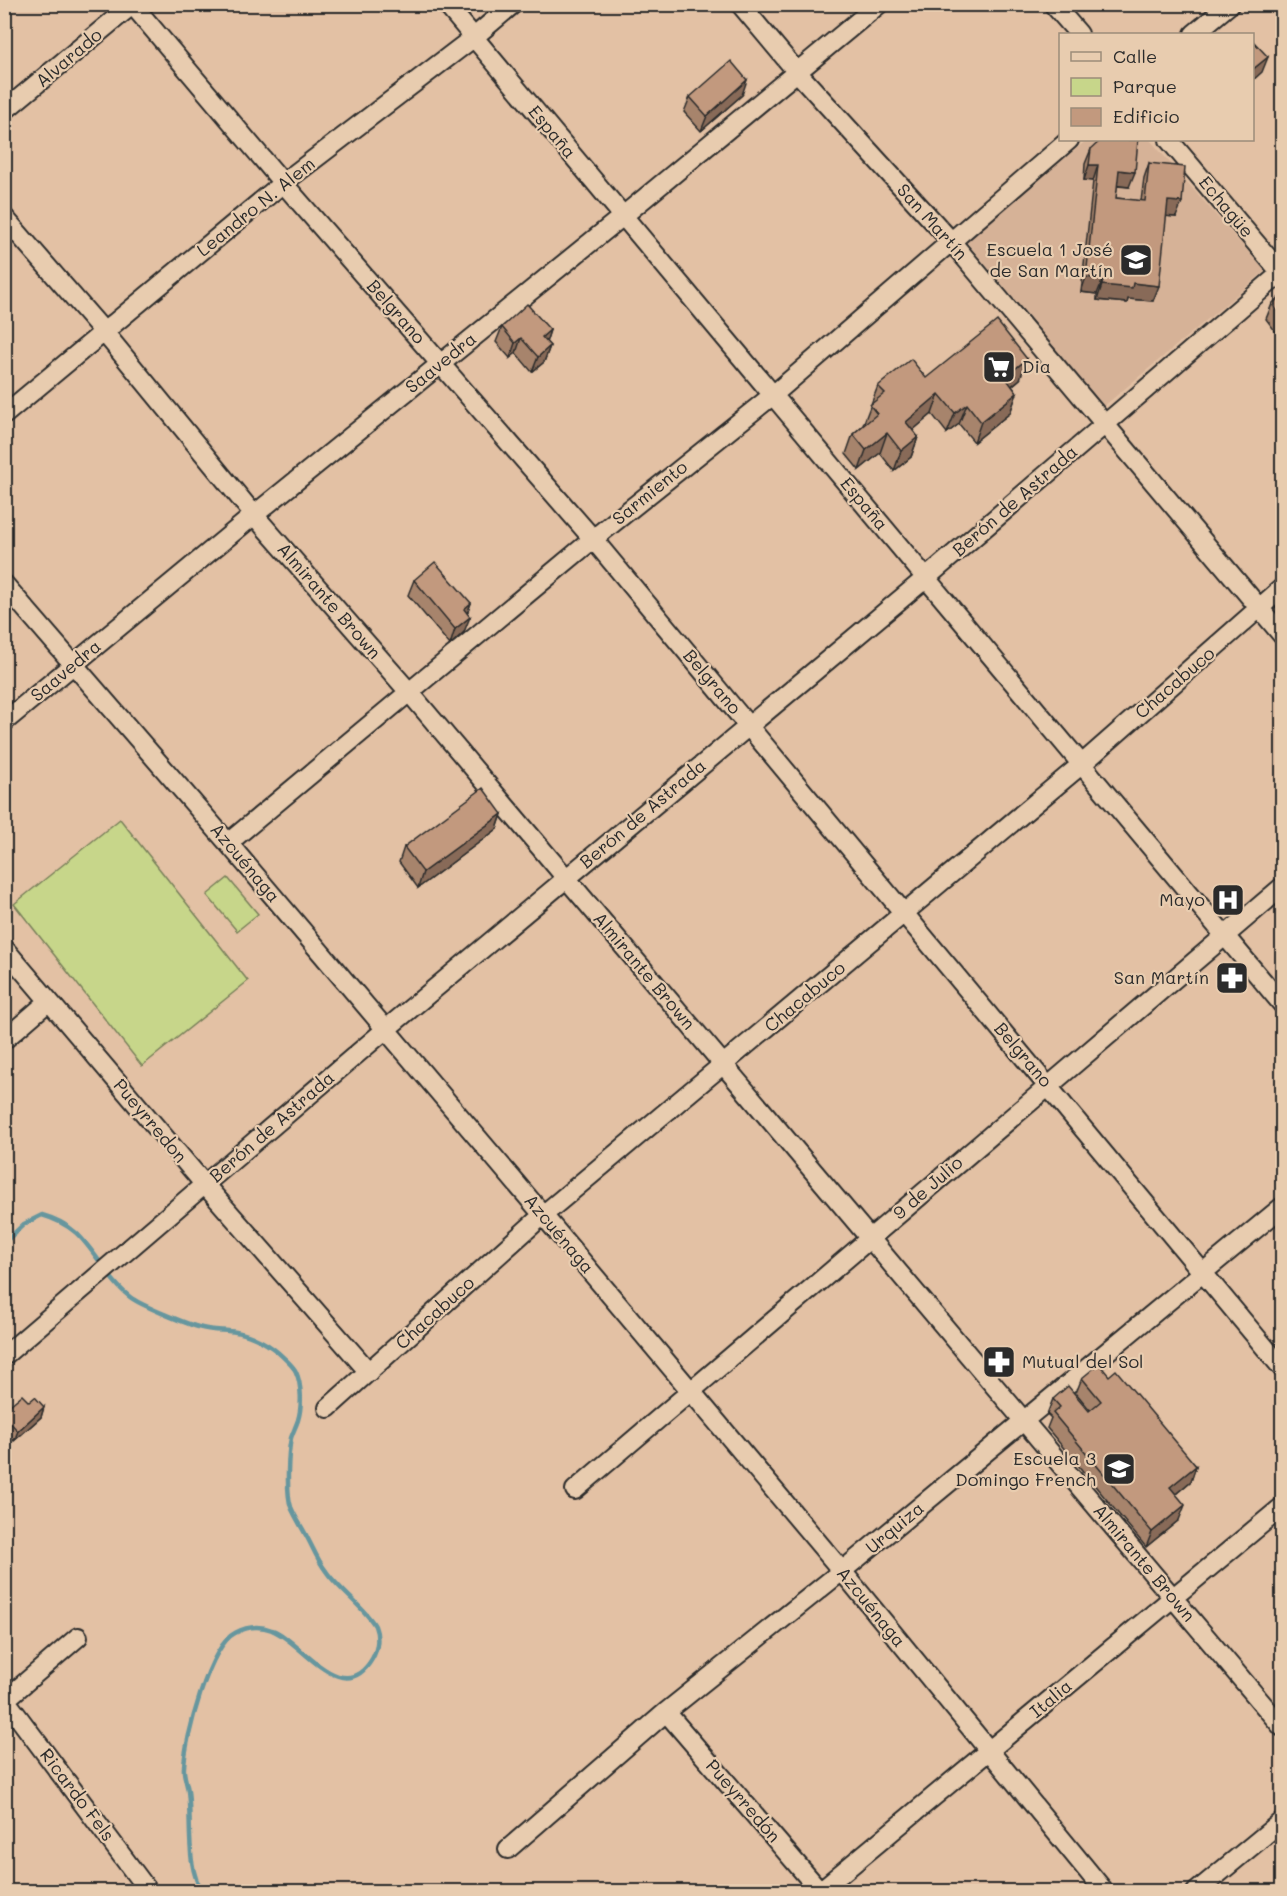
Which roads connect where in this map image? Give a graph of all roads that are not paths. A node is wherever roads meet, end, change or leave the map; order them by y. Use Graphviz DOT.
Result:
graph roads {
  1 [pos="446,4"];
  2 [pos="513,4"];
  3 [pos="740,4"];
  4 [pos="879,4"];
  5 [pos="1053,4"];
  6 [pos="1230,4"];
  7 [pos="132,5"];
  8 [pos="1078,33"];
  9 [pos="1195,33"];
  10 [pos="473,38"];
  11 [pos="797,72"];
  12 [pos="4,111"];
  13 [pos="1068,141"];
  14 [pos="1170,141"];
  15 [pos="283,183"];
  16 [pos="623,216"];
  17 [pos="4,217"];
  18 [pos="950,240"];
  19 [pos="1282,273"];
  20 [pos="104,332"];
  21 [pos="441,363"];
  22 [pos="773,395"];
  23 [pos="4,415"];
  24 [pos="1105,424"];
  25 [pos="254,515"];
  26 [pos="593,539"];
  27 [pos="926,578"];
  28 [pos="4,584"];
  29 [pos="1282,588"];
  30 [pos="1260,608"];
  31 [pos="1282,635"];
  32 [pos="75,665"];
  33 [pos="410,693"];
  34 [pos="4,722"];
  35 [pos="748,726"];
  36 [pos="1082,764"];
  37 [pos="228,843"];
  38 [pos="567,879"];
  39 [pos="1282,887"];
  40 [pos="904,913"];
  41 [pos="1226,936"];
  42 [pos="4,948"];
  43 [pos="49,1001"];
  44 [pos="1282,1004"];
  45 [pos="385,1030"];
  46 [pos="4,1040"];
  47 [pos="724,1065"];
  48 [pos="1048,1086"];
  49 [pos="205,1185"];
  50 [pos="1282,1207"];
  51 [pos="543,1215"];
  52 [pos="870,1238"];
  53 [pos="1204,1273"];
  54 [pos="4,1356"];
  55 [pos="1282,1368"];
  56 [pos="369,1372"];
  57 [pos="692,1392"];
  58 [pos="328,1408"];
  59 [pos="1024,1421"];
  60 [pos="575,1490"];
  61 [pos="1282,1507"];
  62 [pos="842,1571"];
  63 [pos="1173,1598"];
  64 [pos="78,1637"];
  65 [pos="5,1700"];
  66 [pos="666,1712"];
  67 [pos="1282,1727"];
  68 [pos="988,1751"];
  69 [pos="1282,1821"];
  70 [pos="508,1850"];
  71 [pos="820,1891"];
  72 [pos="149,1892"];
  73 [pos="1105,1892"];
  74 [pos="1196,1892"];
  1 -- 10 [label="street, España"];
  2 -- 10 [label="street, Leandro N. Alem"];
  3 -- 11 [label="street, San Martín"];
  4 -- 11 [label="street, Saavedra"];
  5 -- 8 [label="street"];
  6 -- 9 [label="street"];
  7 -- 12 [label="street, Alvarado"];
  7 -- 15 [label="street, Belgrano"];
  10 -- 15 [label="street, Leandro N. Alem"];
  10 -- 16 [label="street, España"];
  11 -- 16 [label="street, Saavedra"];
  11 -- 18 [label="street, San Martín"];
  13 -- 18 [label="street, Sarmiento"];
  14 -- 19 [label="street, Echagüe"];
  15 -- 20 [label="street, Leandro N. Alem"];
  15 -- 21 [label="street, Belgrano"];
  16 -- 21 [label="street, Saavedra"];
  16 -- 22 [label="street, España"];
  17 -- 20 [label="street, Almirante Brown"];
  18 -- 22 [label="street, Sarmiento"];
  18 -- 24 [label="street, San Martín"];
  19 -- 24 [label="street, Berón de Astrada"];
  20 -- 23 [label="street, Leandro N. Alem"];
  20 -- 25 [label="street, Almirante Brown"];
  21 -- 25 [label="street, Saavedra"];
  21 -- 26 [label="street, Belgrano"];
  22 -- 26 [label="street, Sarmiento"];
  22 -- 27 [label="street, España"];
  24 -- 27 [label="street, Berón de Astrada"];
  24 -- 30 [label="street, San Martín"];
  25 -- 32 [label="street, Saavedra"];
  25 -- 33 [label="street, Almirante Brown"];
  26 -- 33 [label="street, Sarmiento"];
  26 -- 35 [label="street, Belgrano"];
  27 -- 35 [label="street, Berón de Astrada"];
  27 -- 36 [label="street, España"];
  28 -- 32 [label="street, Azcuénaga"];
  29 -- 30 [label="street, Chacabuco"];
  30 -- 31 [label="street, San Martín"];
  30 -- 36 [label="street, Chacabuco"];
  32 -- 34 [label="street, Saavedra"];
  32 -- 37 [label="street, Azcuénaga"];
  33 -- 37 [label="street, Sarmiento"];
  33 -- 38 [label="street, Almirante Brown"];
  35 -- 38 [label="street, Berón de Astrada"];
  35 -- 40 [label="street, Belgrano"];
  36 -- 40 [label="street, Chacabuco"];
  36 -- 41 [label="street, España"];
  37 -- 45 [label="street, Azcuénaga"];
  38 -- 45 [label="street, Berón de Astrada"];
  38 -- 47 [label="street, Almirante Brown"];
  39 -- 41 [label="street, 9 de Julio"];
  40 -- 47 [label="street, Chacabuco"];
  40 -- 48 [label="street, Belgrano"];
  41 -- 44 [label="street, España"];
  41 -- 48 [label="street, 9 de Julio"];
  42 -- 43 [label="street, Pueyrredon"];
  43 -- 46 [label="street"];
  43 -- 49 [label="street, Pueyrredon"];
  45 -- 49 [label="street, Berón de Astrada"];
  45 -- 51 [label="street, Azcuénaga"];
  47 -- 51 [label="street, Chacabuco"];
  47 -- 52 [label="street, Almirante Brown"];
  48 -- 52 [label="street, 9 de Julio"];
  48 -- 53 [label="street, Belgrano"];
  49 -- 54 [label="street, Berón de Astrada"];
  49 -- 56 [label="street, Pueyrredon"];
  50 -- 53 [label="street, Urquiza"];
  51 -- 56 [label="street, Chacabuco"];
  51 -- 57 [label="street, Azcuénaga"];
  52 -- 57 [label="street, 9 de Julio"];
  52 -- 59 [label="street, Almirante Brown"];
  53 -- 55 [label="street, Belgrano"];
  53 -- 59 [label="street, Urquiza"];
  56 -- 58 [label="street, Chacabuco"];
  57 -- 60 [label="street, 9 de Julio"];
  57 -- 62 [label="street, Azcuénaga"];
  59 -- 62 [label="street, Urquiza"];
  59 -- 63 [label="street, Almirante Brown"];
  61 -- 63 [label="street, Italia"];
  62 -- 66 [label="street, Urquiza"];
  62 -- 68 [label="street, Azcuénaga"];
  63 -- 67 [label="street, Almirante Brown"];
  63 -- 68 [label="street, Italia"];
  64 -- 65 [label="street"];
  65 -- 72 [label="street, Ricardo Fels"];
  66 -- 70 [label="street, Urquiza"];
  66 -- 71 [label="street, Pueyrredón"];
  68 -- 71 [label="street, Italia"];
  68 -- 73 [label="street, Azcuénaga"];
  69 -- 74 [label="street"];
}
